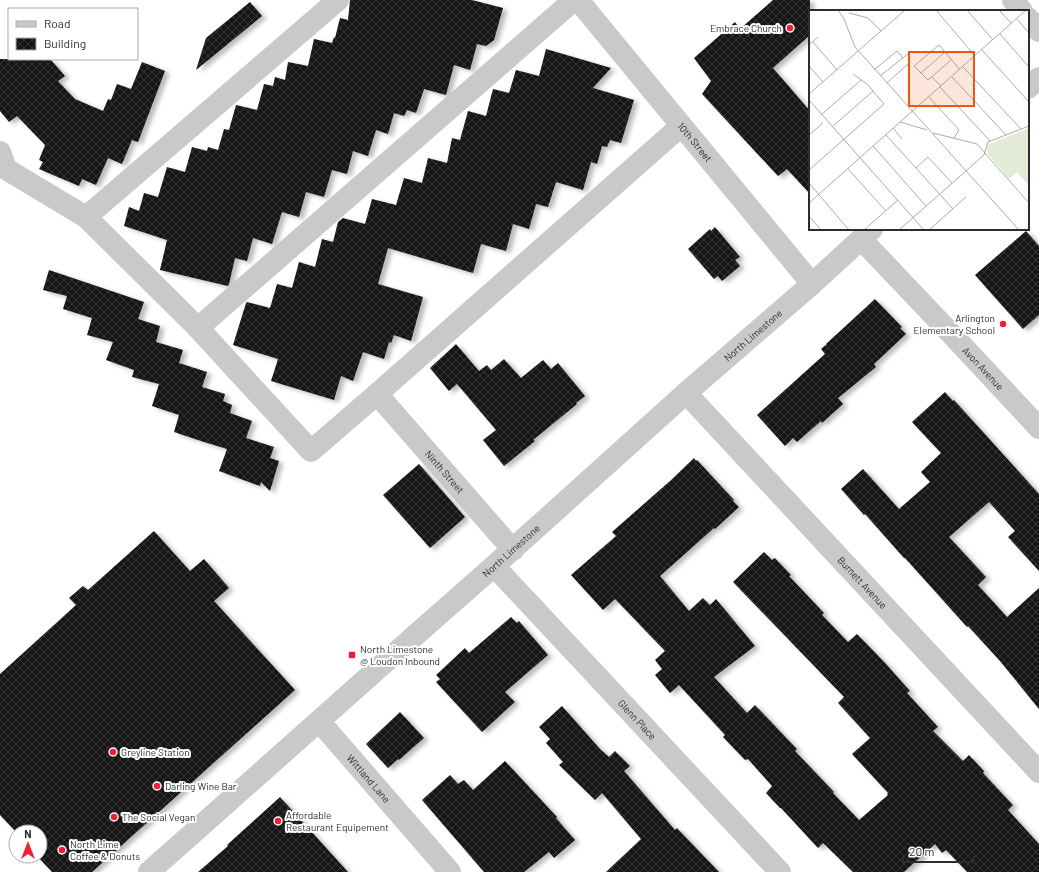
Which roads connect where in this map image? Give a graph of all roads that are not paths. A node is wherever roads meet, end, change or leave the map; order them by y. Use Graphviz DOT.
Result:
graph roads {
  1 [pos="338,0"];
  2 [pos="574,0"];
  3 [pos="578,0"];
  4 [pos="1013,0"];
  5 [pos="1021,10"];
  6 [pos="1029,19"];
  7 [pos="1039,31"];
  8 [pos="1039,78"];
  9 [pos="1029,87"];
  10 [pos="681,126"];
  11 [pos="2,165"];
  12 [pos="86,217"];
  13 [pos="866,234"];
  14 [pos="812,284"];
  15 [pos="198,328"];
  16 [pos="686,393"];
  17 [pos="377,394"];
  18 [pos="1039,428"];
  19 [pos="513,550"];
  20 [pos="494,566"];
  21 [pos="319,721"];
  22 [pos="1039,772"];
  23 [pos="149,872"];
  24 [pos="450,872"];
  25 [pos="780,872"];
  1 -- 12 [label="street"];
  2 -- 15 [label="street"];
  3 -- 10 [label="street, 10th Street"];
  4 -- 5 [label="street"];
  6 -- 7 [label="street"];
  8 -- 9 [label="street"];
  10 -- 14 [label="street, 10th Street"];
  10 -- 17 [label="street"];
  11 -- 12 [label="street"];
  12 -- 15 [label="street"];
  13 -- 14 [label="street, North Limestone"];
  13 -- 18 [label="street, Avon Avenue"];
  14 -- 16 [label="street, North Limestone"];
  15 -- 17 [label="street"];
  16 -- 19 [label="street, North Limestone"];
  16 -- 22 [label="street, Burnett Avenue"];
  17 -- 19 [label="street, Ninth Street"];
  19 -- 20 [label="street, North Limestone"];
  20 -- 21 [label="street, North Limestone"];
  20 -- 25 [label="street, Glenn Place"];
  21 -- 23 [label="street, North Limestone"];
  21 -- 24 [label="street, Wittland Lane"];
}
